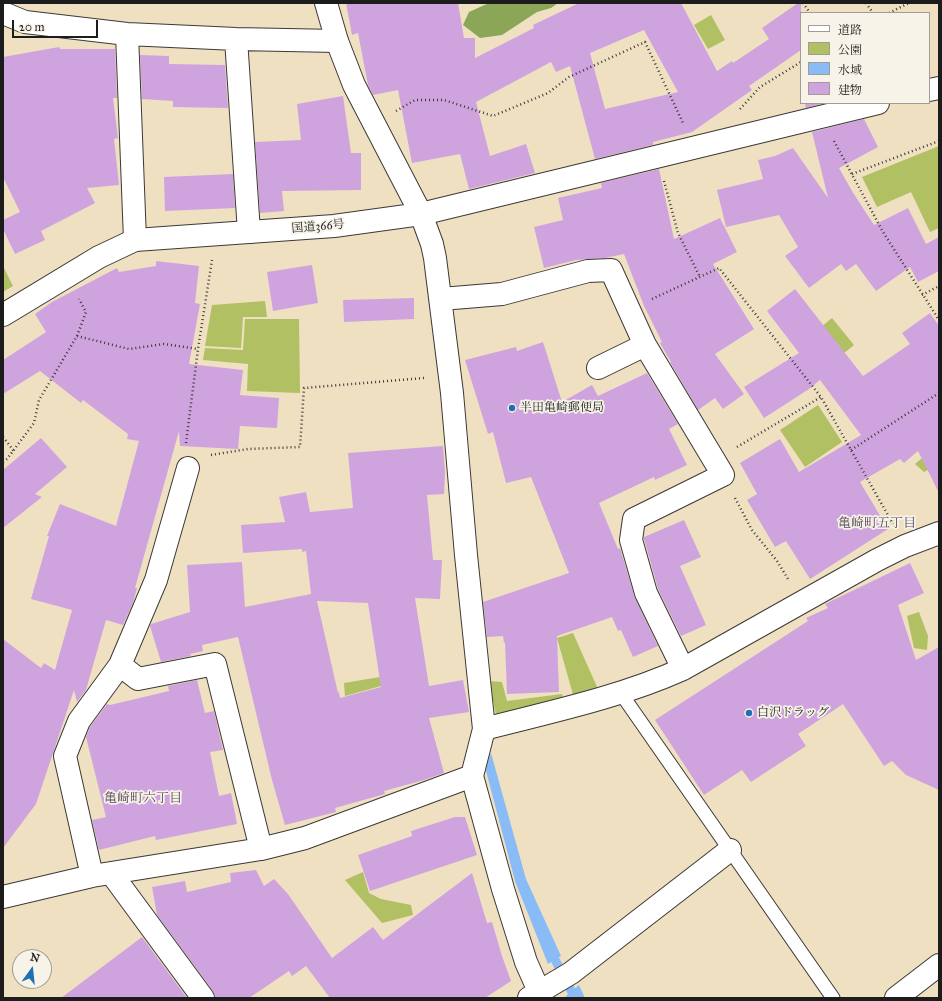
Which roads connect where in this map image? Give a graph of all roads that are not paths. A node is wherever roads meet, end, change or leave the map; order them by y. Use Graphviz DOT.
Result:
graph roads {
  1 [pos="326,3"];
  2 [pos="25,12"];
  3 [pos="3,13"];
  4 [pos="127,34"];
  5 [pos="236,39"];
  6 [pos="337,41"];
  7 [pos="874,104"];
  8 [pos="421,214"];
  9 [pos="249,232"];
  10 [pos="135,240"];
  11 [pos="441,299"];
  12 [pos="3,315"];
  13 [pos="646,345"];
  14 [pos="598,368"];
  15 [pos="188,468"];
  16 [pos="939,533"];
  17 [pos="120,665"];
  18 [pos="683,669"];
  19 [pos="620,692"];
  20 [pos="484,729"];
  21 [pos="472,776"];
  22 [pos="261,849"];
  23 [pos="730,850"];
  24 [pos="102,874"];
  25 [pos="3,897"];
  26 [pos="939,965"];
  27 [pos="539,994"];
  28 [pos="203,998"];
  29 [pos="833,998"];
  30 [pos="896,998"];
  1 -- 6 [label="main road"];
  2 -- 3 [label="main road"];
  2 -- 4 [label="main road"];
  4 -- 5 [label="main road"];
  4 -- 10 [label="main road"];
  5 -- 6 [label="main road"];
  5 -- 9 [label="main road"];
  6 -- 8 [label="main road"];
  7 -- 8 [label="main road, 国道366号"];
  8 -- 9 [label="main road, 国道366号"];
  8 -- 11 [label="main road"];
  9 -- 10 [label="main road, 国道366号"];
  10 -- 12 [label="main road, 国道366号"];
  11 -- 13 [label="main road"];
  11 -- 20 [label="main road"];
  13 -- 14 [label="main road"];
  13 -- 18 [label="main road"];
  15 -- 17 [label="main road"];
  16 -- 18 [label="main road"];
  17 -- 22 [label="main road"];
  17 -- 24 [label="main road"];
  18 -- 19 [label="main road"];
  19 -- 20 [label="main road"];
  19 -- 23 [label="lane"];
  20 -- 21 [label="main road"];
  21 -- 22 [label="main road"];
  21 -- 27 [label="main road"];
  22 -- 24 [label="main road"];
  23 -- 27 [label="main road"];
  23 -- 29 [label="lane"];
  24 -- 25 [label="main road"];
  24 -- 28 [label="main road"];
  26 -- 30 [label="main road"];
}
